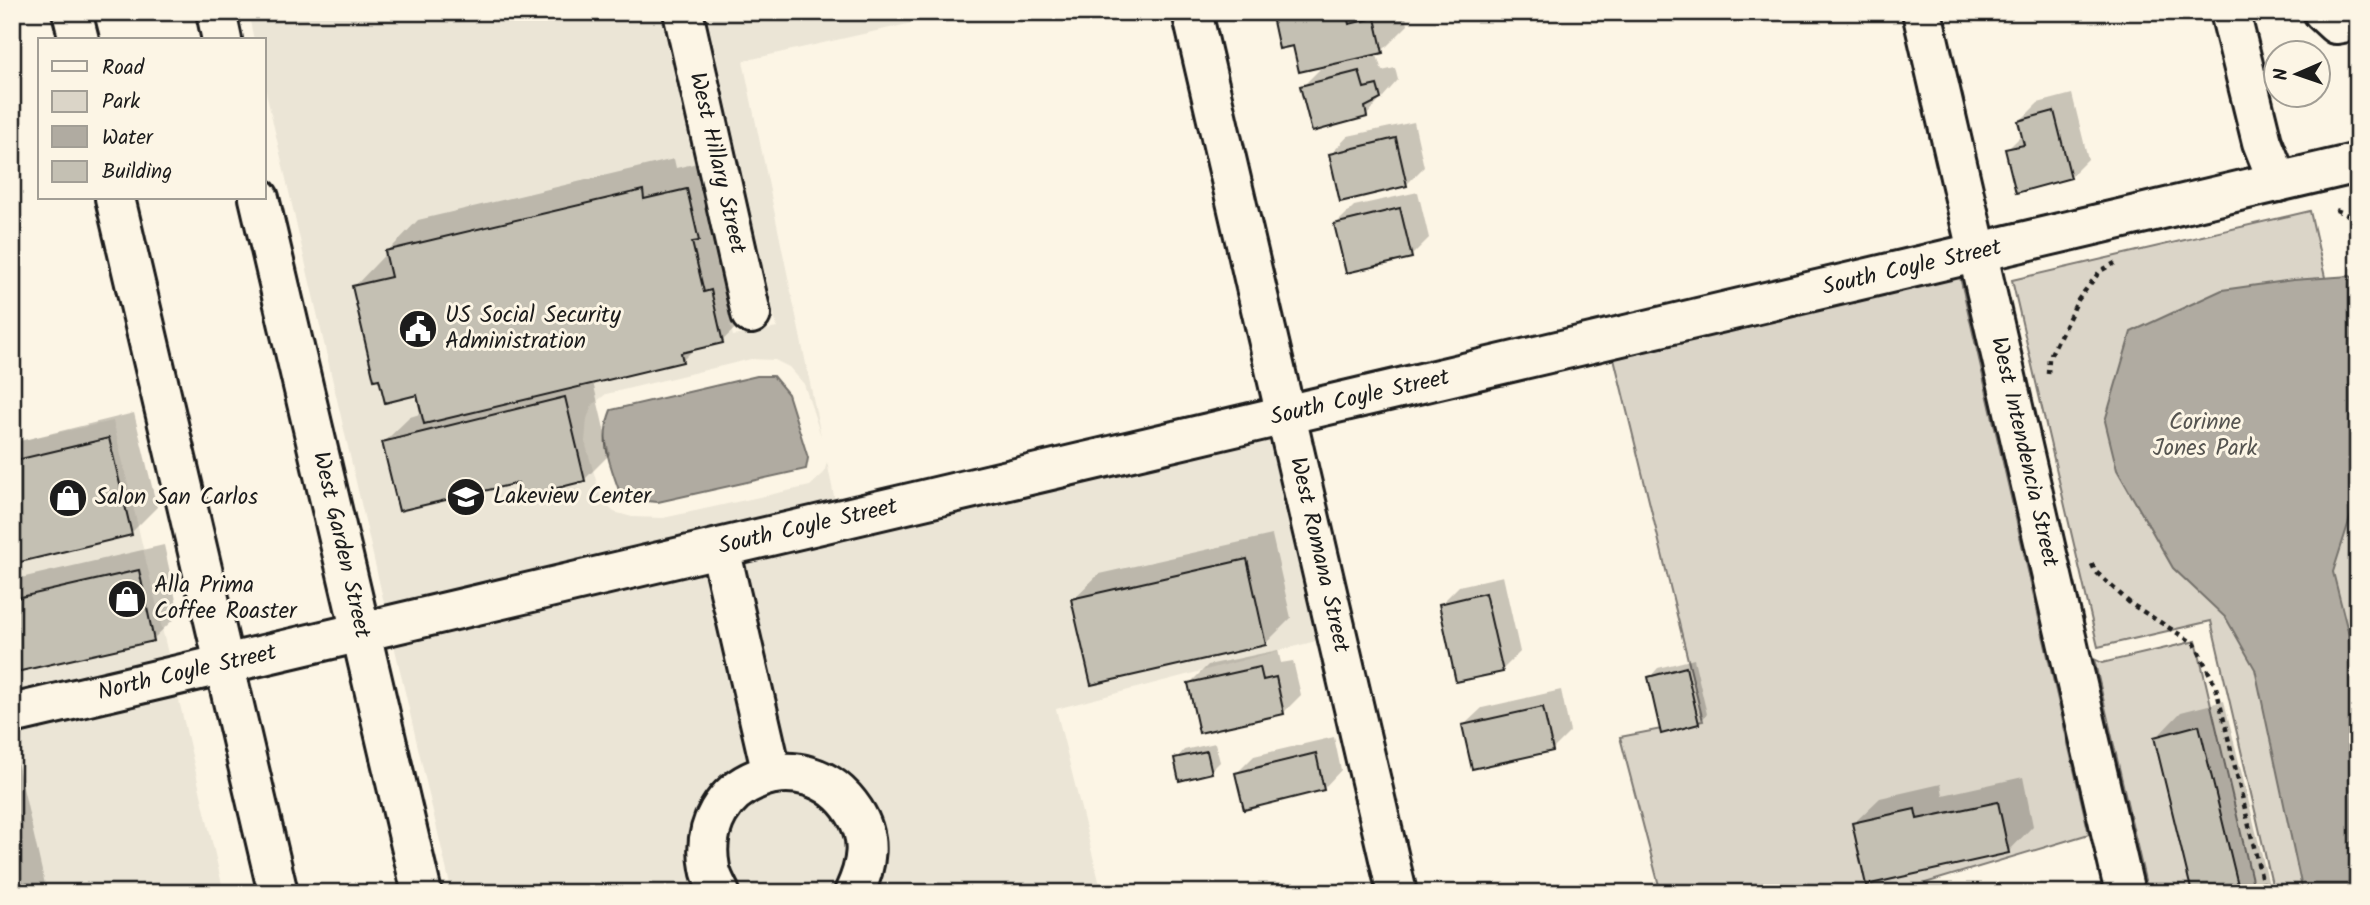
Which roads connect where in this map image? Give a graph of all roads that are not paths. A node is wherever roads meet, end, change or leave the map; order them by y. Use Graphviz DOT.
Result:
graph roads {
  1 [pos="72,12"];
  2 [pos="216,12"];
  3 [pos="683,12"];
  4 [pos="1192,12"];
  5 [pos="1922,12"];
  6 [pos="2230,12"];
  7 [pos="2323,12"];
  8 [pos="2358,20"];
  9 [pos="78,38"];
  10 [pos="222,38"];
  11 [pos="2358,163"];
  12 [pos="2278,182"];
  13 [pos="115,200"];
  14 [pos="259,200"];
  15 [pos="1977,253"];
  16 [pos="751,314"];
  17 [pos="1286,415"];
  18 [pos="720,548"];
  19 [pos="362,632"];
  20 [pos="224,664"];
  21 [pos="12,714"];
  22 [pos="772,774"];
  23 [pos="278,893"];
  24 [pos="422,893"];
  25 [pos="720,893"];
  26 [pos="854,893"];
  27 [pos="1397,893"];
  28 [pos="2125,893"];
  1 -- 9 [label="street"];
  2 -- 10 [label="street"];
  3 -- 16 [label="street, West Hillary Street"];
  4 -- 17 [label="street, West Romana Street"];
  5 -- 15 [label="street, West Intendencia Street"];
  6 -- 12 [label="street"];
  7 -- 8 [label="street"];
  11 -- 12 [label="street, South Coyle Street"];
  12 -- 15 [label="street, South Coyle Street"];
  13 -- 20 [label="street"];
  14 -- 19 [label="street, West Garden Street"];
  15 -- 17 [label="street, South Coyle Street"];
  15 -- 28 [label="street, West Intendencia Street"];
  17 -- 18 [label="street, South Coyle Street"];
  17 -- 27 [label="street, West Romana Street"];
  18 -- 19 [label="street, South Coyle Street"];
  18 -- 22 [label="street"];
  19 -- 20 [label="street, North Coyle Street"];
  19 -- 24 [label="street, West Garden Street"];
  20 -- 21 [label="street, North Coyle Street"];
  20 -- 23 [label="street"];
  22 -- 25 [label="street"];
  22 -- 26 [label="street"];
}
